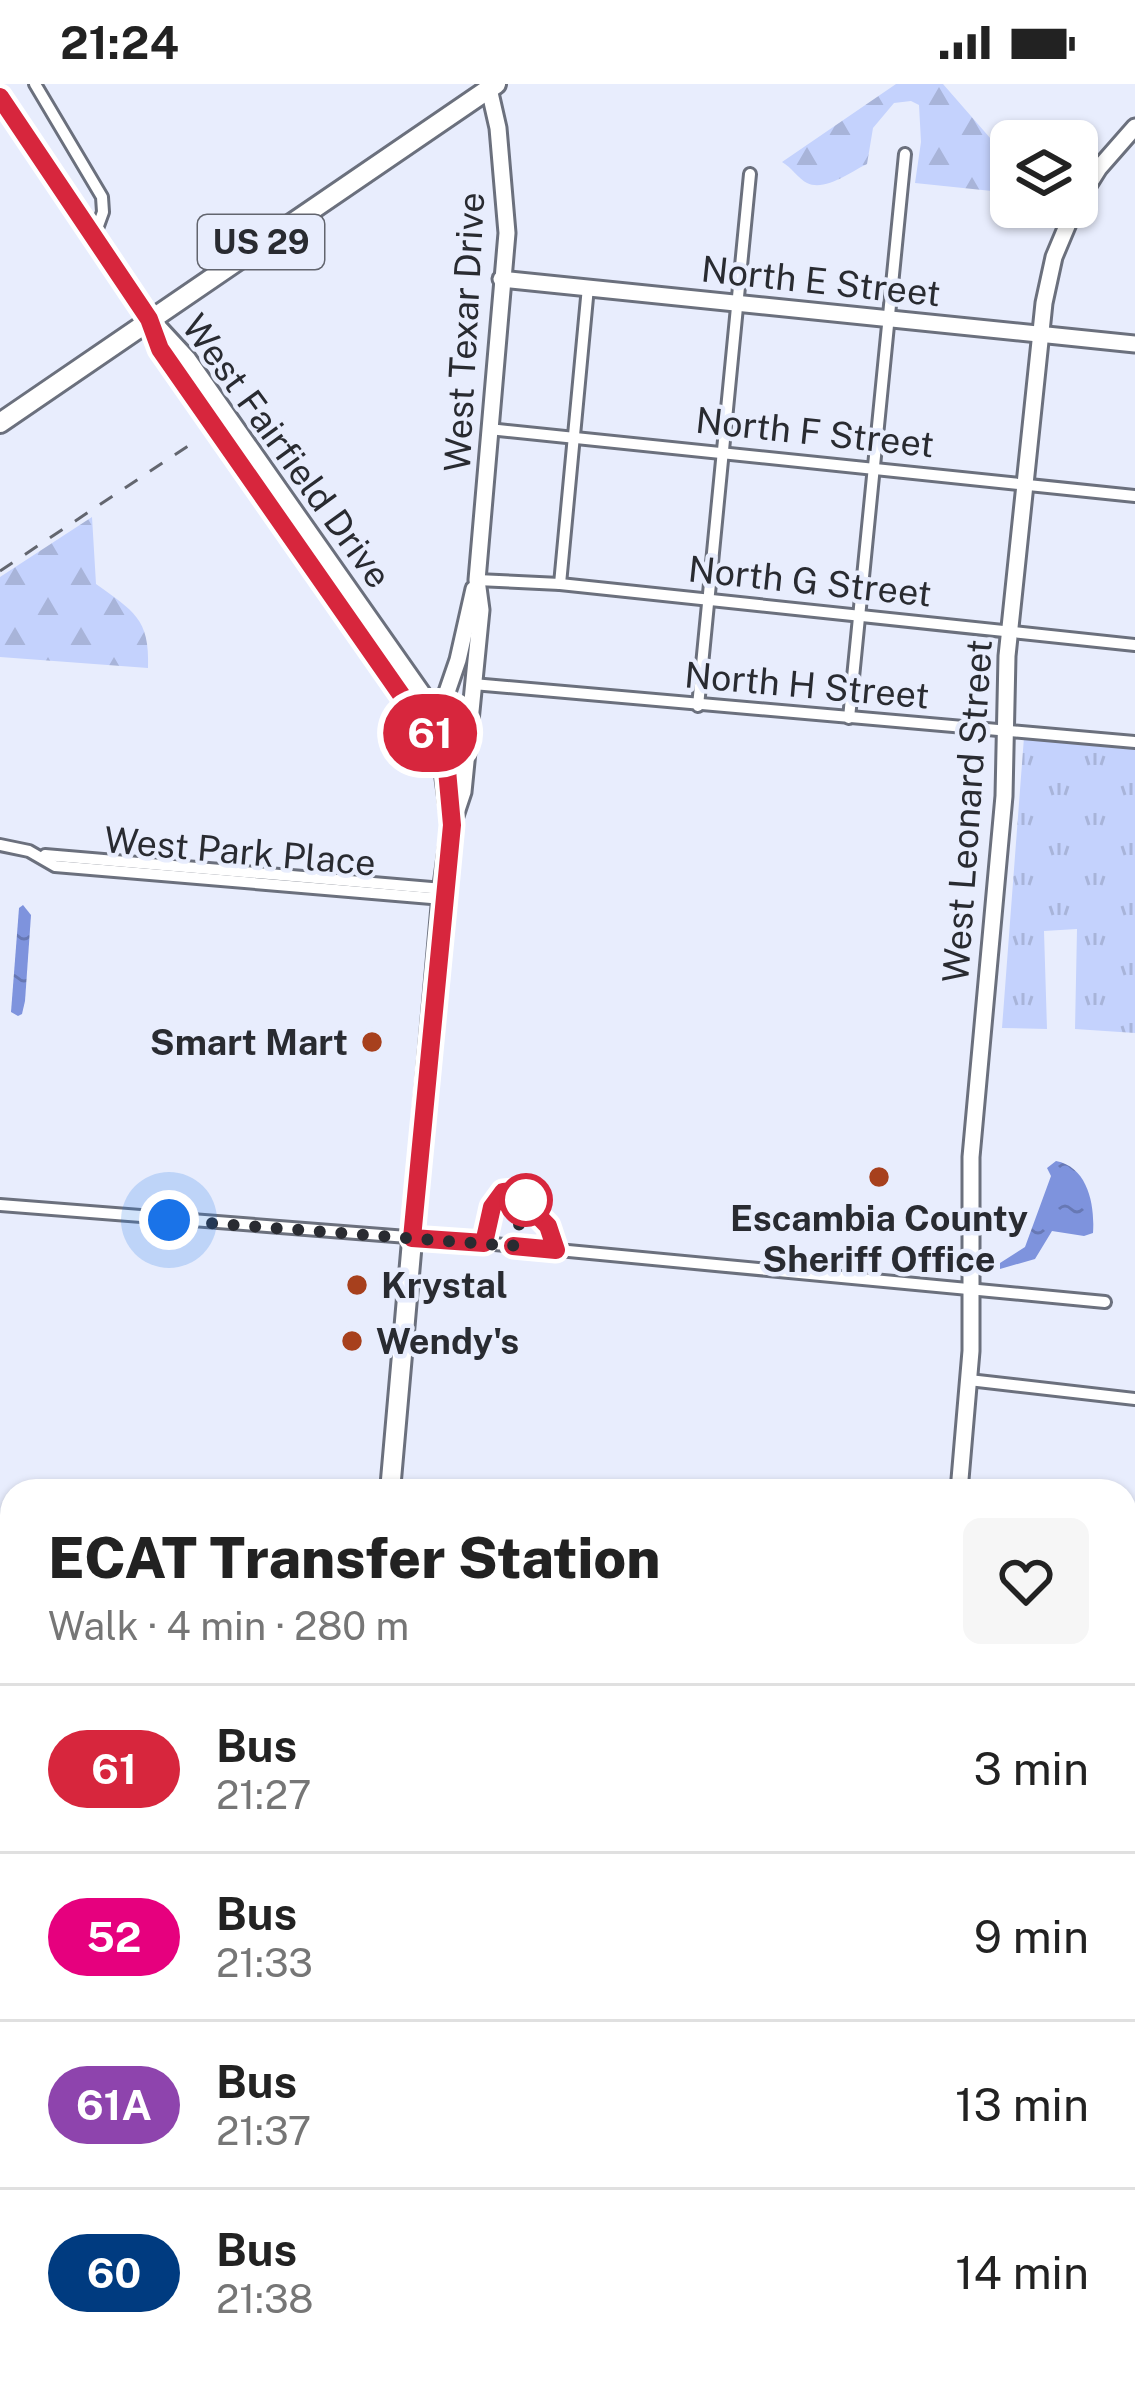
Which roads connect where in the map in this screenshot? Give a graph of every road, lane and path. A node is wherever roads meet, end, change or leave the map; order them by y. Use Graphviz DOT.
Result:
graph roads {
  1 [pos="35,84"];
  2 [pos="491,86"];
  3 [pos="0,97"];
  4 [pos="1135,127"];
  5 [pos="905,154"];
  6 [pos="1098,170"];
  7 [pos="750,174"];
  8 [pos="1066,228"];
  9 [pos="95,234"];
  10 [pos="501,279"];
  11 [pos="588,287"];
  12 [pos="740,303"];
  13 [pos="149,319"];
  14 [pos="890,319"];
  15 [pos="1040,334"];
  16 [pos="1135,344"];
  17 [pos="0,422"];
  18 [pos="489,429"];
  19 [pos="575,436"];
  20 [pos="724,452"];
  21 [pos="874,469"];
  22 [pos="1024,484"];
  23 [pos="1135,496"];
  24 [pos="478,580"];
  25 [pos="560,584"];
  26 [pos="708,599"];
  27 [pos="859,615"];
  28 [pos="1009,634"];
  29 [pos="1135,645"];
  30 [pos="473,684"];
  31 [pos="698,706"];
  32 [pos="437,717"];
  33 [pos="849,718"];
  34 [pos="1006,732"];
  35 [pos="432,737"];
  36 [pos="1135,742"];
  37 [pos="446,759"];
  38 [pos="452,825"];
  39 [pos="0,845"];
  40 [pos="443,894"];
  41 [pos="0,1205"];
  42 [pos="412,1238"];
  43 [pos="970,1290"];
  44 [pos="1105,1302"];
  45 [pos="969,1380"];
  46 [pos="1135,1399"];
  47 [pos="391,1479"];
  48 [pos="960,1479"];
  1 -- 9 [label="street"];
  2 -- 10 [label="street, West Texar Drive"];
  2 -- 13 [label="main road, US 29"];
  3 -- 9 [label="main road"];
  4 -- 6 [label="street, West Leonard Street"];
  5 -- 14 [label="street"];
  7 -- 12 [label="street"];
  8 -- 15 [label="street, West Leonard Street"];
  9 -- 13 [label="main road"];
  10 -- 11 [label="street, North E Street"];
  10 -- 18 [label="street, West Texar Drive"];
  11 -- 12 [label="street, North E Street"];
  11 -- 19 [label="street"];
  12 -- 14 [label="street, North E Street"];
  12 -- 20 [label="street"];
  13 -- 17 [label="main road, US 29"];
  13 -- 32 [label="main road, West Fairfield Drive"];
  13 -- 35 [label="main road, West Fairfield Drive"];
  14 -- 15 [label="street, North E Street"];
  14 -- 21 [label="street"];
  15 -- 16 [label="street, North E Street"];
  15 -- 22 [label="street, West Leonard Street"];
  18 -- 19 [label="street, North F Street"];
  18 -- 24 [label="street, West Texar Drive"];
  19 -- 20 [label="street, North F Street"];
  19 -- 25 [label="street"];
  20 -- 21 [label="street, North F Street"];
  20 -- 26 [label="street"];
  21 -- 22 [label="street, North F Street"];
  21 -- 27 [label="street"];
  22 -- 23 [label="street, North F Street"];
  22 -- 28 [label="street, West Leonard Street"];
  24 -- 25 [label="street, North G Street"];
  24 -- 30 [label="street, West Texar Drive"];
  24 -- 32 [label="street, West Texar Drive"];
  25 -- 26 [label="street, North G Street"];
  26 -- 27 [label="street, North G Street"];
  26 -- 31 [label="street"];
  27 -- 28 [label="street, North G Street"];
  27 -- 33 [label="street"];
  28 -- 29 [label="street, North G Street"];
  28 -- 34 [label="street, West Leonard Street"];
  30 -- 31 [label="street, North H Street"];
  30 -- 38 [label="street, West Texar Drive"];
  31 -- 33 [label="street, North H Street"];
  32 -- 35 [label="street, West Texar Drive"];
  32 -- 37 [label="main road"];
  33 -- 34 [label="street, North H Street"];
  34 -- 36 [label="street, North H Street"];
  34 -- 43 [label="street, West Leonard Street"];
  35 -- 37 [label="main road, West Fairfield Drive"];
  37 -- 38 [label="main road, West Fairfield Drive"];
  38 -- 40 [label="main road, West Fairfield Drive"];
  39 -- 40 [label="street, West Park Place"];
  40 -- 42 [label="main road, West Fairfield Drive"];
  41 -- 42 [label="street"];
  42 -- 43 [label="street"];
  42 -- 47 [label="main road, West Fairfield Drive"];
  43 -- 44 [label="street"];
  43 -- 45 [label="street, West Leonard Street"];
  45 -- 46 [label="street"];
  45 -- 48 [label="street, West Leonard Street"];
}
